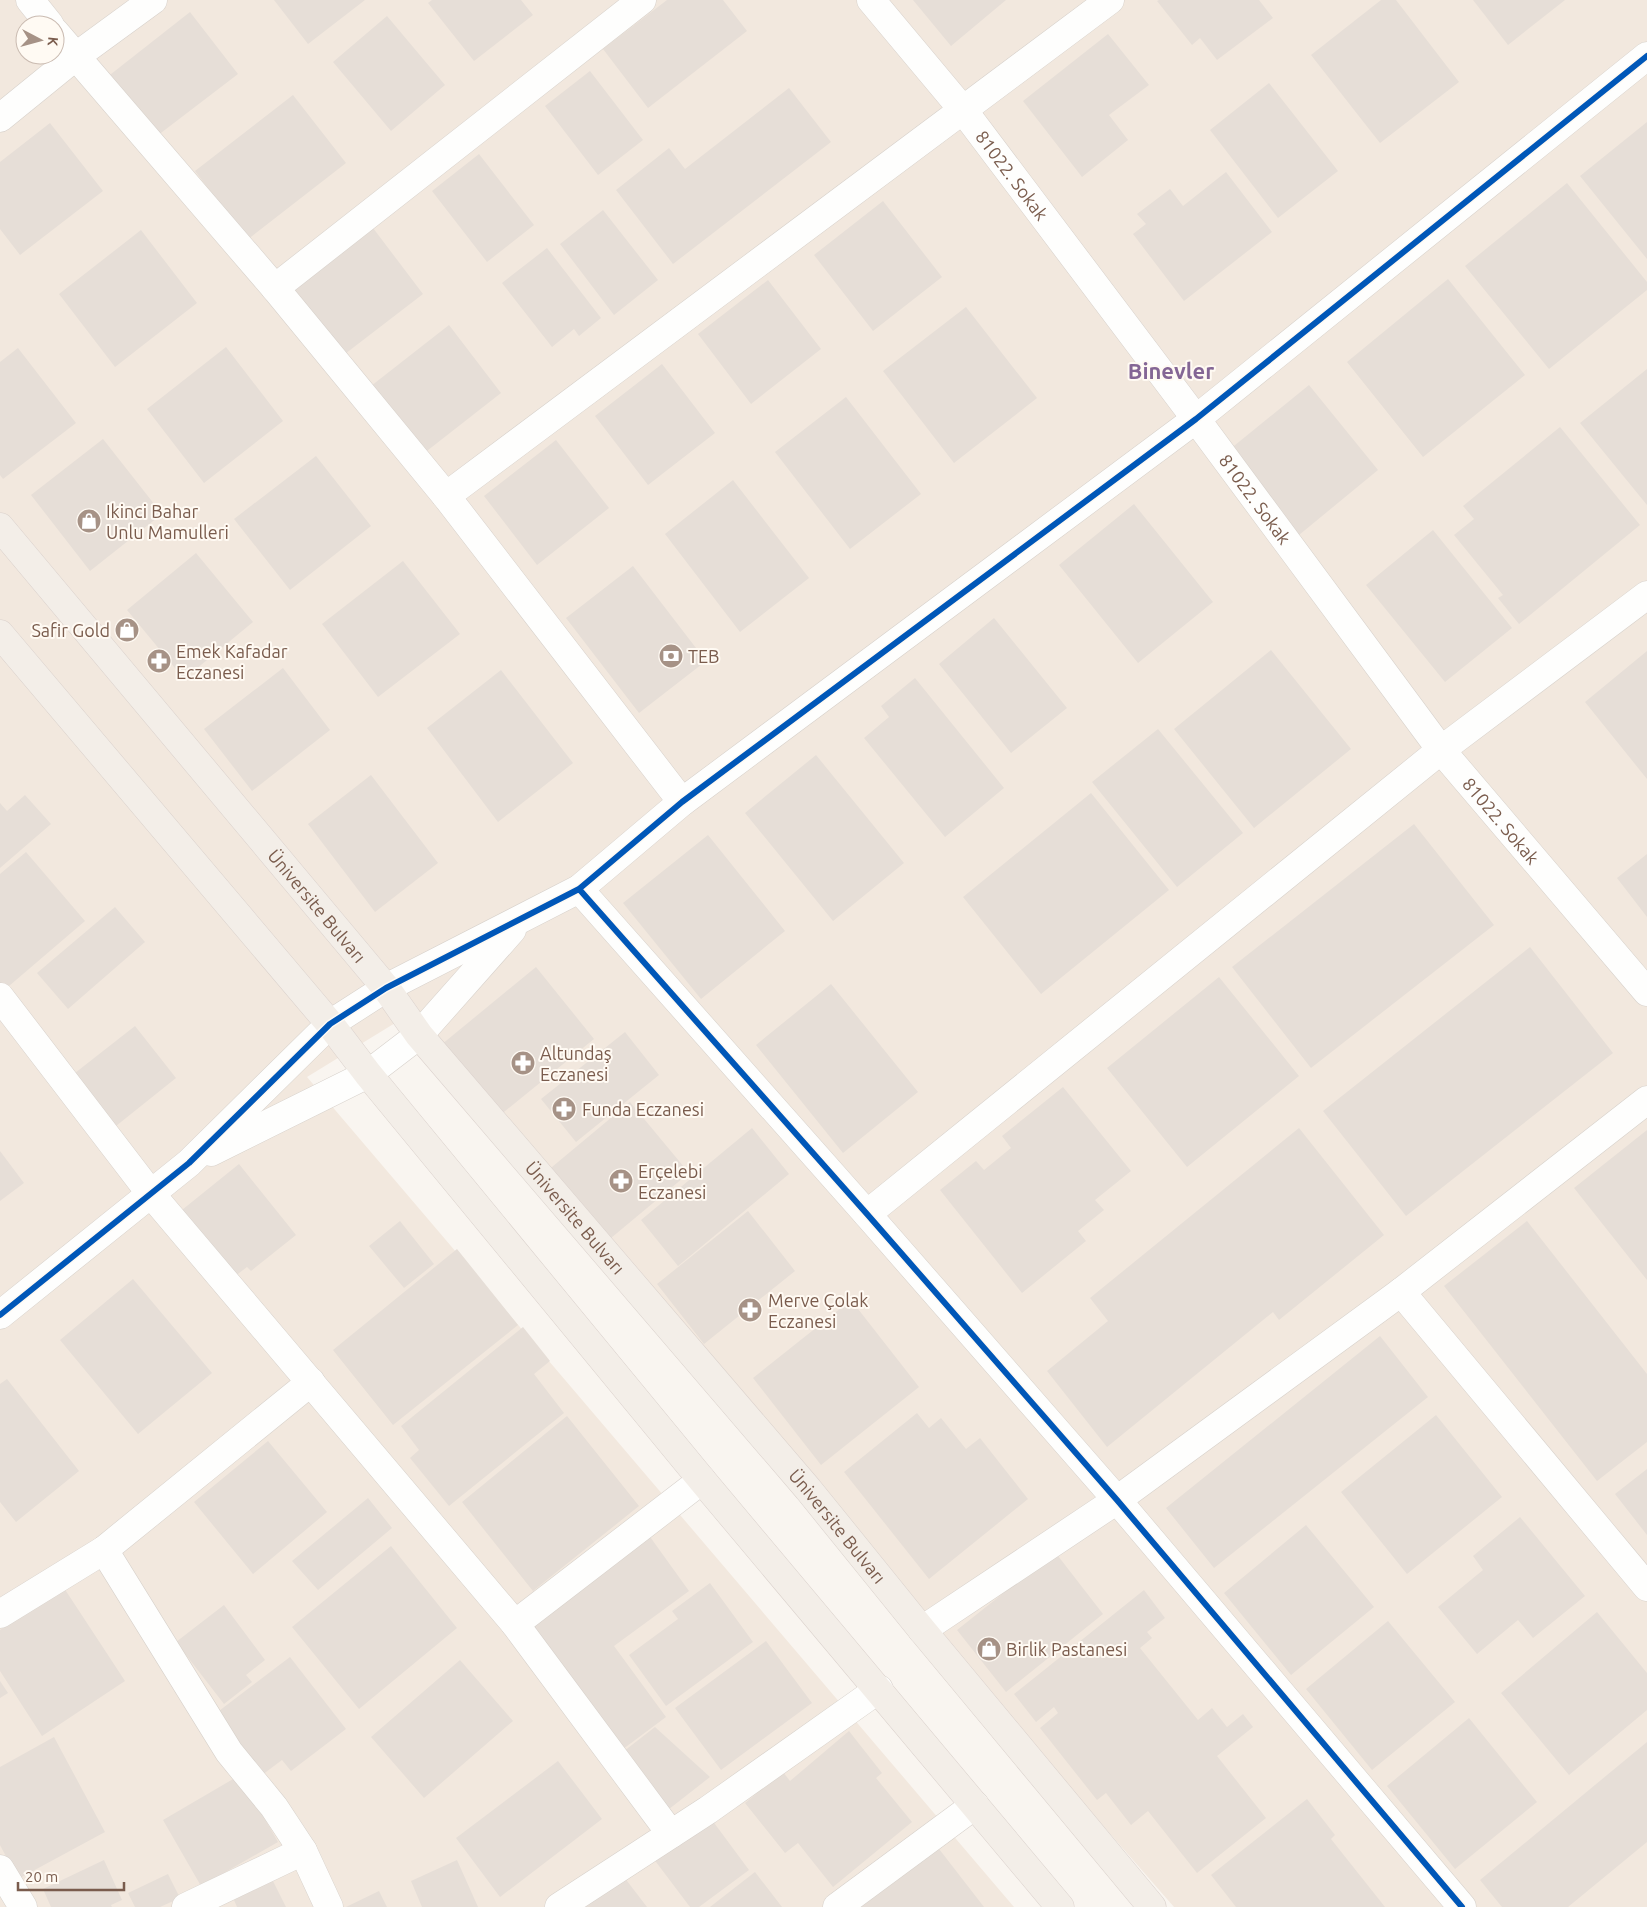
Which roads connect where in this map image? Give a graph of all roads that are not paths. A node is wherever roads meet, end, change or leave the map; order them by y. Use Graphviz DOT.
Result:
graph roads {
  1 [pos="30,0"];
  2 [pos="153,0"];
  3 [pos="642,0"];
  4 [pos="871,0"];
  5 [pos="1110,0"];
  6 [pos="42,15"];
  7 [pos="65,44"];
  8 [pos="1647,56"];
  9 [pos="75,57"];
  10 [pos="963,110"];
  11 [pos="0,118"];
  12 [pos="275,288"];
  13 [pos="1196,419"];
  14 [pos="446,496"];
  15 [pos="0,527"];
  16 [pos="1647,595"];
  17 [pos="0,634"];
  18 [pos="1441,750"];
  19 [pos="682,802"];
  20 [pos="579,889"];
  21 [pos="522,918"];
  22 [pos="386,988"];
  23 [pos="1647,992"];
  24 [pos="3,1006"];
  25 [pos="330,1024"];
  26 [pos="419,1035"];
  27 [pos="368,1074"];
  28 [pos="1647,1100"];
  29 [pos="189,1163"];
  30 [pos="151,1194"];
  31 [pos="867,1214"];
  32 [pos="1401,1292"];
  33 [pos="0,1316"];
  34 [pos="311,1382"];
  35 [pos="702,1480"];
  36 [pos="1118,1500"];
  37 [pos="104,1550"];
  38 [pos="1647,1587"];
  39 [pos="0,1614"];
  40 [pos="514,1624"];
  41 [pos="922,1630"];
  42 [pos="879,1689"];
  43 [pos="975,1805"];
  44 [pos="671,1834"];
  45 [pos="303,1851"];
  46 [pos="0,1869"];
  47 [pos="23,1907"];
  48 [pos="186,1907"];
  49 [pos="329,1907"];
  50 [pos="559,1907"];
  51 [pos="837,1907"];
  52 [pos="1060,1907"];
  53 [pos="1152,1907"];
  54 [pos="1462,1907"];
  1 -- 6 [label="street"];
  2 -- 9 [label="street"];
  3 -- 12 [label="street"];
  4 -- 10 [label="street, 81022. Sokak"];
  5 -- 10 [label="street"];
  7 -- 9 [label="street"];
  8 -- 13 [label="street"];
  9 -- 11 [label="street"];
  9 -- 12 [label="street"];
  10 -- 13 [label="street, 81022. Sokak"];
  10 -- 14 [label="street"];
  12 -- 14 [label="street"];
  13 -- 18 [label="street, 81022. Sokak"];
  13 -- 19 [label="street"];
  14 -- 19 [label="street"];
  15 -- 22 [label="main road, Üniversite Bulvarı"];
  16 -- 18 [label="street"];
  17 -- 25 [label="main road"];
  18 -- 23 [label="street, 81022. Sokak"];
  18 -- 31 [label="street"];
  19 -- 20 [label="street"];
  20 -- 21 [label="street"];
  20 -- 31 [label="street"];
  21 -- 22 [label="street"];
  21 -- 26 [label="street"];
  22 -- 25 [label="street"];
  22 -- 26 [label="main road, Üniversite Bulvarı"];
  24 -- 30 [label="street"];
  25 -- 27 [label="main road"];
  25 -- 29 [label="street"];
  26 -- 27 [label="street"];
  26 -- 41 [label="main road, Üniversite Bulvarı"];
  27 -- 29 [label="street"];
  27 -- 35 [label="main road"];
  28 -- 32 [label="street"];
  29 -- 30 [label="street"];
  30 -- 33 [label="street"];
  30 -- 34 [label="street"];
  31 -- 36 [label="street"];
  32 -- 36 [label="street"];
  32 -- 38 [label="street"];
  34 -- 37 [label="street"];
  34 -- 40 [label="street"];
  35 -- 40 [label="street"];
  35 -- 42 [label="main road"];
  36 -- 41 [label="street"];
  36 -- 54 [label="street"];
  37 -- 39 [label="street"];
  37 -- 45 [label="street"];
  40 -- 44 [label="street"];
  41 -- 53 [label="main road, Üniversite Bulvarı"];
  42 -- 43 [label="main road"];
  42 -- 44 [label="street"];
  43 -- 51 [label="street"];
  43 -- 52 [label="main road"];
  44 -- 50 [label="street"];
  45 -- 48 [label="street"];
  45 -- 49 [label="street"];
  46 -- 47 [label="street"];
}
